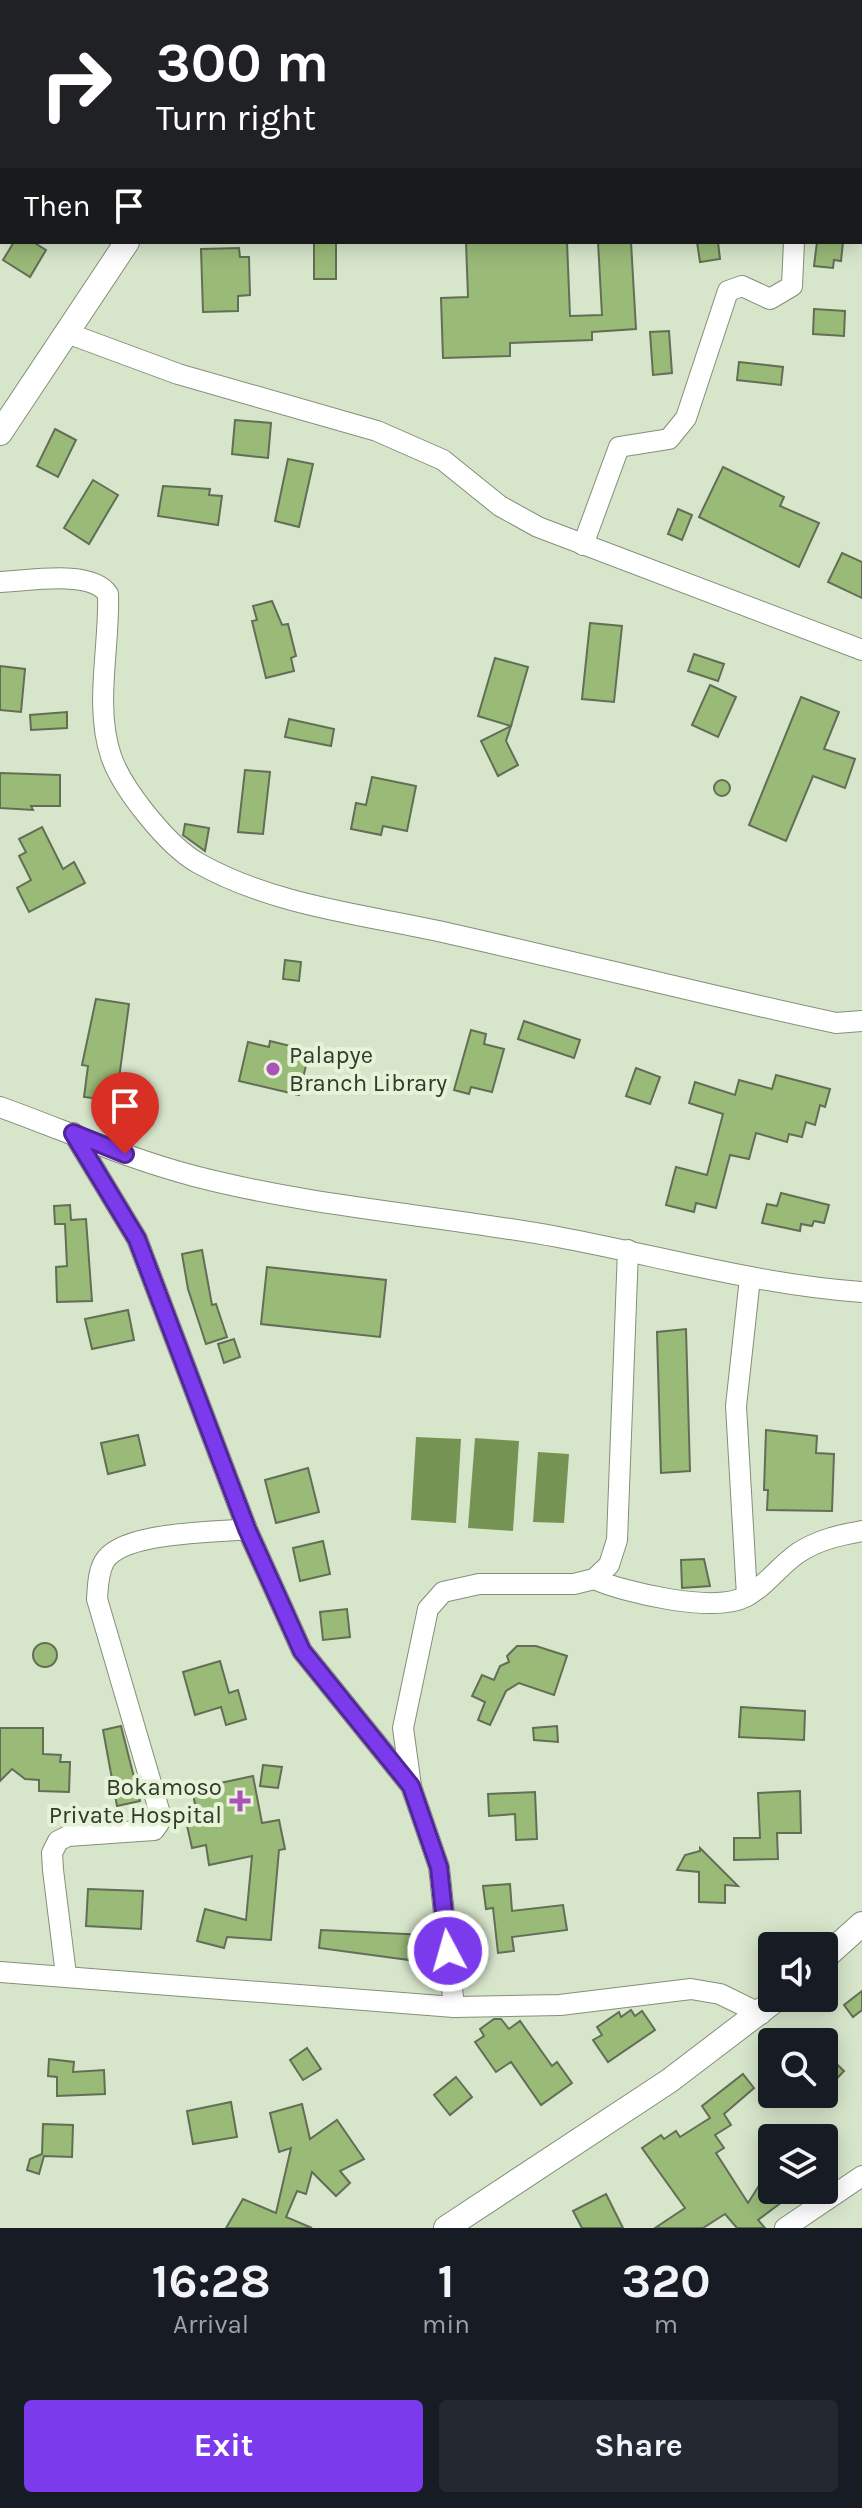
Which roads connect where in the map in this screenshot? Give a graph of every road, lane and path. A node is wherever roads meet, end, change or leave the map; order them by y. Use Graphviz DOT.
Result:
graph roads {
  1 [pos="126,244"];
  2 [pos="794,244"];
  3 [pos="67,333"];
  4 [pos="0,433"];
  5 [pos="583,545"];
  6 [pos="0,582"];
  7 [pos="862,650"];
  8 [pos="862,1021"];
  9 [pos="0,1107"];
  10 [pos="73,1133"];
  11 [pos="628,1250"];
  12 [pos="750,1278"];
  13 [pos="862,1292"];
  14 [pos="247,1529"];
  15 [pos="862,1531"];
  16 [pos="594,1579"];
  17 [pos="747,1596"];
  18 [pos="411,1786"];
  19 [pos="862,1924"];
  20 [pos="843,1950"];
  21 [pos="0,1972"];
  22 [pos="66,1975"];
  23 [pos="758,2003"];
  24 [pos="454,2007"];
  25 [pos="762,2012"];
  26 [pos="862,2176"];
  27 [pos="446,2228"];
  28 [pos="785,2228"];
  1 -- 3 [label="street"];
  2 -- 5 [label="street"];
  3 -- 4 [label="street"];
  3 -- 5 [label="street"];
  5 -- 7 [label="street"];
  6 -- 8 [label="street"];
  9 -- 10 [label="street"];
  10 -- 11 [label="street"];
  10 -- 14 [label="street"];
  11 -- 12 [label="street"];
  11 -- 16 [label="street"];
  12 -- 13 [label="street"];
  12 -- 17 [label="street"];
  14 -- 18 [label="street"];
  14 -- 22 [label="street"];
  15 -- 17 [label="street"];
  16 -- 17 [label="street"];
  16 -- 18 [label="street"];
  18 -- 24 [label="street"];
  19 -- 20 [label="street"];
  21 -- 22 [label="street"];
  22 -- 24 [label="street"];
  23 -- 24 [label="street"];
  25 -- 27 [label="street"];
  26 -- 28 [label="street"];
}
